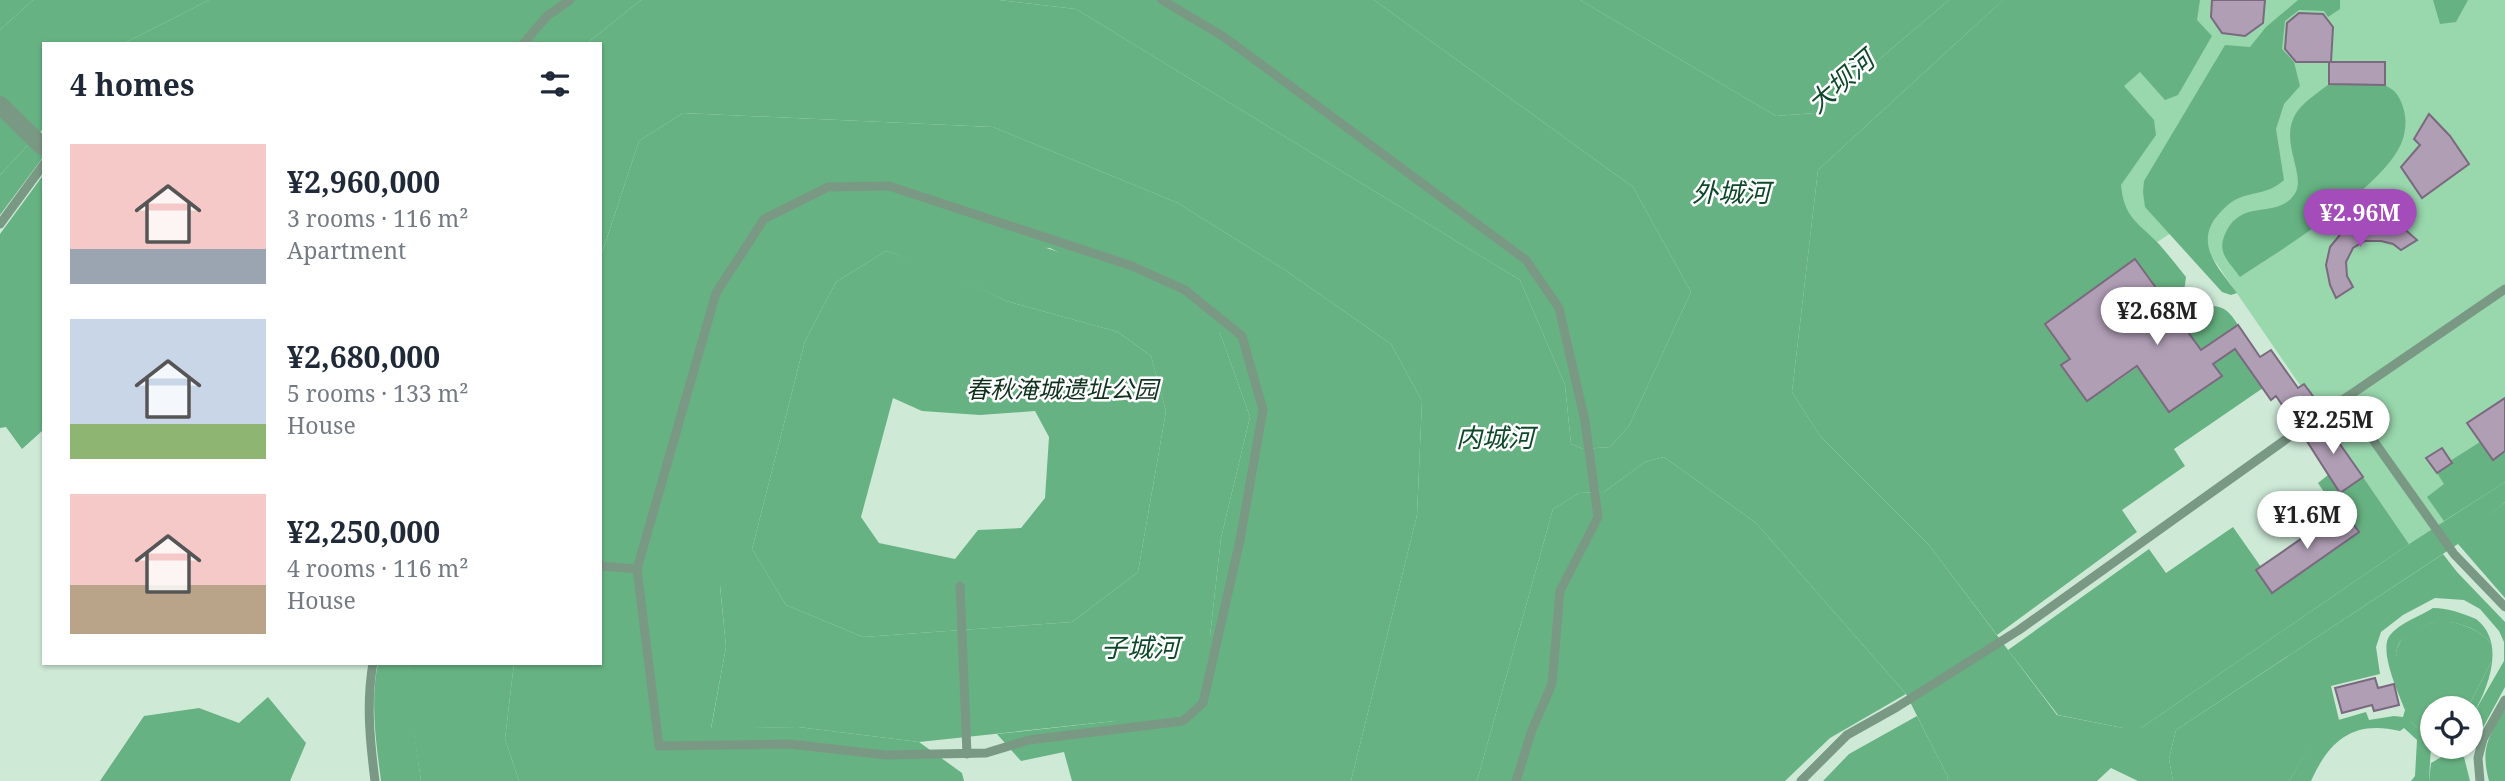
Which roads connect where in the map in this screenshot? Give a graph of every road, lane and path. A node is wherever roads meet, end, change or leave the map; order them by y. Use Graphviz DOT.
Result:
graph roads {
  1 [pos="570,0"];
  2 [pos="1162,0"];
  3 [pos="525,42"];
  4 [pos="0,105"];
  5 [pos="42,151"];
  6 [pos="42,154"];
  7 [pos="0,224"];
  8 [pos="2505,289"];
  9 [pos="2344,399"];
  10 [pos="602,566"];
  11 [pos="638,569"];
  12 [pos="960,586"];
  13 [pos="2505,607"];
  14 [pos="373,665"];
  15 [pos="2505,700"];
  16 [pos="967,749"];
  17 [pos="375,781"];
  18 [pos="1516,781"];
  19 [pos="1801,781"];
  20 [pos="2480,781"];
  1 -- 3 [label="lane"];
  2 -- 18 [label="lane"];
  4 -- 5 [label="street"];
  6 -- 7 [label="lane"];
  8 -- 9 [label="lane"];
  9 -- 13 [label="lane"];
  9 -- 19 [label="lane"];
  10 -- 11 [label="lane"];
  11 -- 16 [label="lane"];
  11 -- 16 [label="lane"];
  12 -- 16 [label="lane"];
  14 -- 17 [label="lane"];
  15 -- 20 [label="lane"];
}
